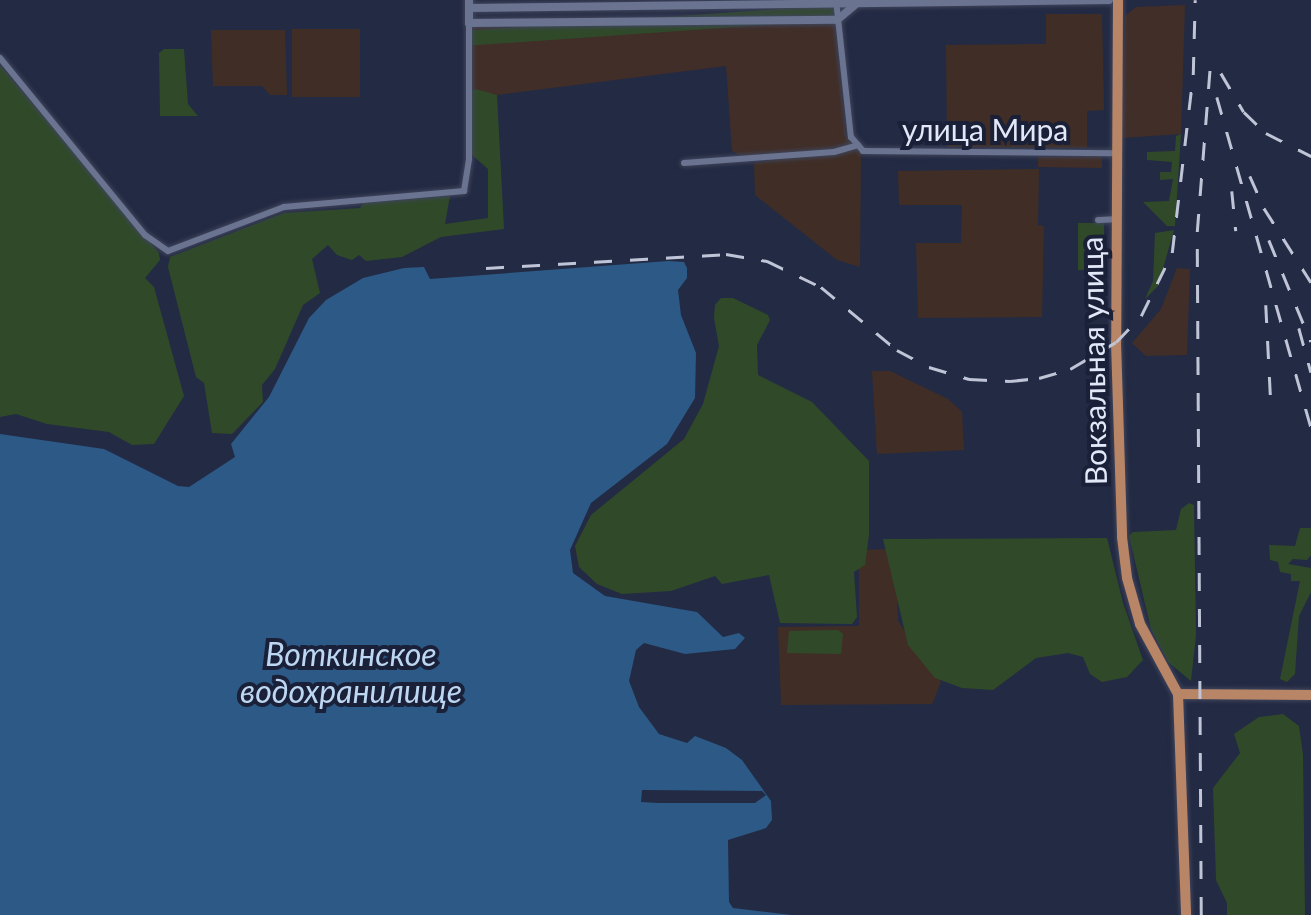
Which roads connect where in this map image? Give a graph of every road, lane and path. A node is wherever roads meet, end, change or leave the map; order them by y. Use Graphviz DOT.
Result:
graph roads {
  1 [pos="1109,0"];
  2 [pos="1118,0"];
  3 [pos="836,3"];
  4 [pos="469,4"];
  5 [pos="855,5"];
  6 [pos="1116,16"];
  7 [pos="836,20"];
  8 [pos="468,23"];
  9 [pos="0,58"];
  10 [pos="858,145"];
  11 [pos="1116,153"];
  12 [pos="684,163"];
  13 [pos="1116,219"];
  14 [pos="1098,220"];
  15 [pos="1178,694"];
  16 [pos="1311,695"];
  17 [pos="1186,915"];
  1 -- 5 [label="street"];
  1 -- 6 [label="main road, Вокзальная улица"];
  2 -- 6 [label="main road, Вокзальная улица"];
  3 -- 4 [label="street"];
  3 -- 5 [label="street"];
  3 -- 7 [label="street, улица Мира"];
  4 -- 8 [label="street"];
  5 -- 7 [label="street"];
  6 -- 11 [label="main road, Вокзальная улица"];
  7 -- 8 [label="street"];
  7 -- 10 [label="street, улица Мира"];
  8 -- 9 [label="street"];
  10 -- 11 [label="street, улица Мира"];
  10 -- 12 [label="street, улица Мира"];
  11 -- 13 [label="main road, Вокзальная улица"];
  13 -- 14 [label="street"];
  13 -- 15 [label="main road, Вокзальная улица"];
  15 -- 16 [label="main road"];
  15 -- 17 [label="main road"];
}
